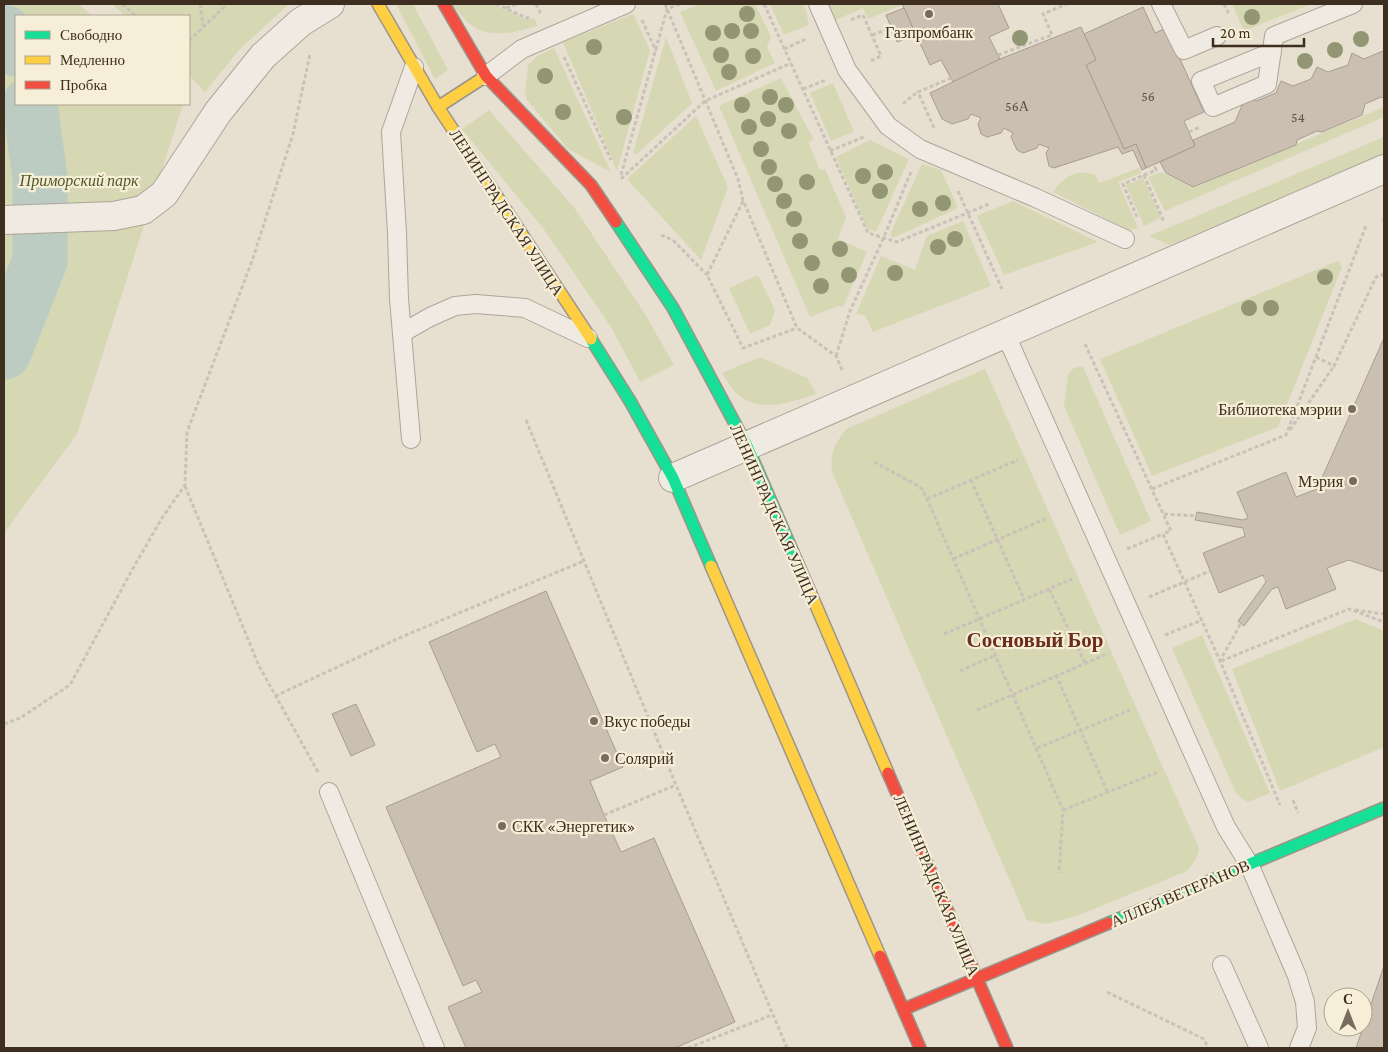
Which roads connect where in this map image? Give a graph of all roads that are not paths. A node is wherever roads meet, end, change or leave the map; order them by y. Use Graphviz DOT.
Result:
graph roads {
  1 [pos="330,4"];
  2 [pos="378,4"];
  3 [pos="444,4"];
  4 [pos="818,4"];
  5 [pos="1161,4"];
  6 [pos="1353,4"];
  7 [pos="632,9"];
  8 [pos="1217,36"];
  9 [pos="1272,52"];
  10 [pos="414,67"];
  11 [pos="486,76"];
  12 [pos="438,107"];
  13 [pos="1384,169"];
  14 [pos="6,220"];
  15 [pos="1125,239"];
  16 [pos="402,334"];
  17 [pos="1005,334"];
  18 [pos="591,339"];
  19 [pos="411,440"];
  20 [pos="747,446"];
  21 [pos="673,478"];
  22 [pos="329,792"];
  23 [pos="1384,808"];
  24 [pos="1249,864"];
  25 [pos="1222,964"];
  26 [pos="976,978"];
  27 [pos="904,1009"];
  28 [pos="434,1048"];
  29 [pos="920,1048"];
  30 [pos="1007,1048"];
  31 [pos="1259,1048"];
  32 [pos="1299,1048"];
  1 -- 14 [label="street"];
  2 -- 10 [label="main road, ЛЕНИНГРАДСКАЯ УЛИЦА"];
  3 -- 11 [label="main road, ЛЕНИНГРАДСКАЯ УЛИЦА"];
  4 -- 15 [label="lane"];
  5 -- 8 [label="lane"];
  6 -- 9 [label="lane"];
  7 -- 11 [label="lane"];
  10 -- 12 [label="main road, ЛЕНИНГРАДСКАЯ УЛИЦА"];
  10 -- 16 [label="lane"];
  11 -- 12 [label="main road"];
  11 -- 20 [label="main road, ЛЕНИНГРАДСКАЯ УЛИЦА"];
  12 -- 18 [label="main road, ЛЕНИНГРАДСКАЯ УЛИЦА"];
  13 -- 17 [label="street"];
  16 -- 18 [label="lane"];
  16 -- 19 [label="lane"];
  17 -- 20 [label="street"];
  17 -- 24 [label="lane"];
  18 -- 21 [label="main road, ЛЕНИНГРАДСКАЯ УЛИЦА"];
  20 -- 21 [label="street"];
  20 -- 26 [label="main road, ЛЕНИНГРАДСКАЯ УЛИЦА"];
  21 -- 27 [label="main road, ЛЕНИНГРАДСКАЯ УЛИЦА"];
  22 -- 28 [label="lane"];
  23 -- 24 [label="main road, АЛЛЕЯ ВЕТЕРАНОВ"];
  24 -- 26 [label="main road, АЛЛЕЯ ВЕТЕРАНОВ"];
  24 -- 32 [label="lane"];
  25 -- 31 [label="lane"];
  26 -- 27 [label="main road, АЛЛЕЯ ВЕТЕРАНОВ"];
  26 -- 30 [label="main road, ЛЕНИНГРАДСКАЯ УЛИЦА"];
  27 -- 29 [label="main road, ЛЕНИНГРАДСКАЯ УЛИЦА"];
}
